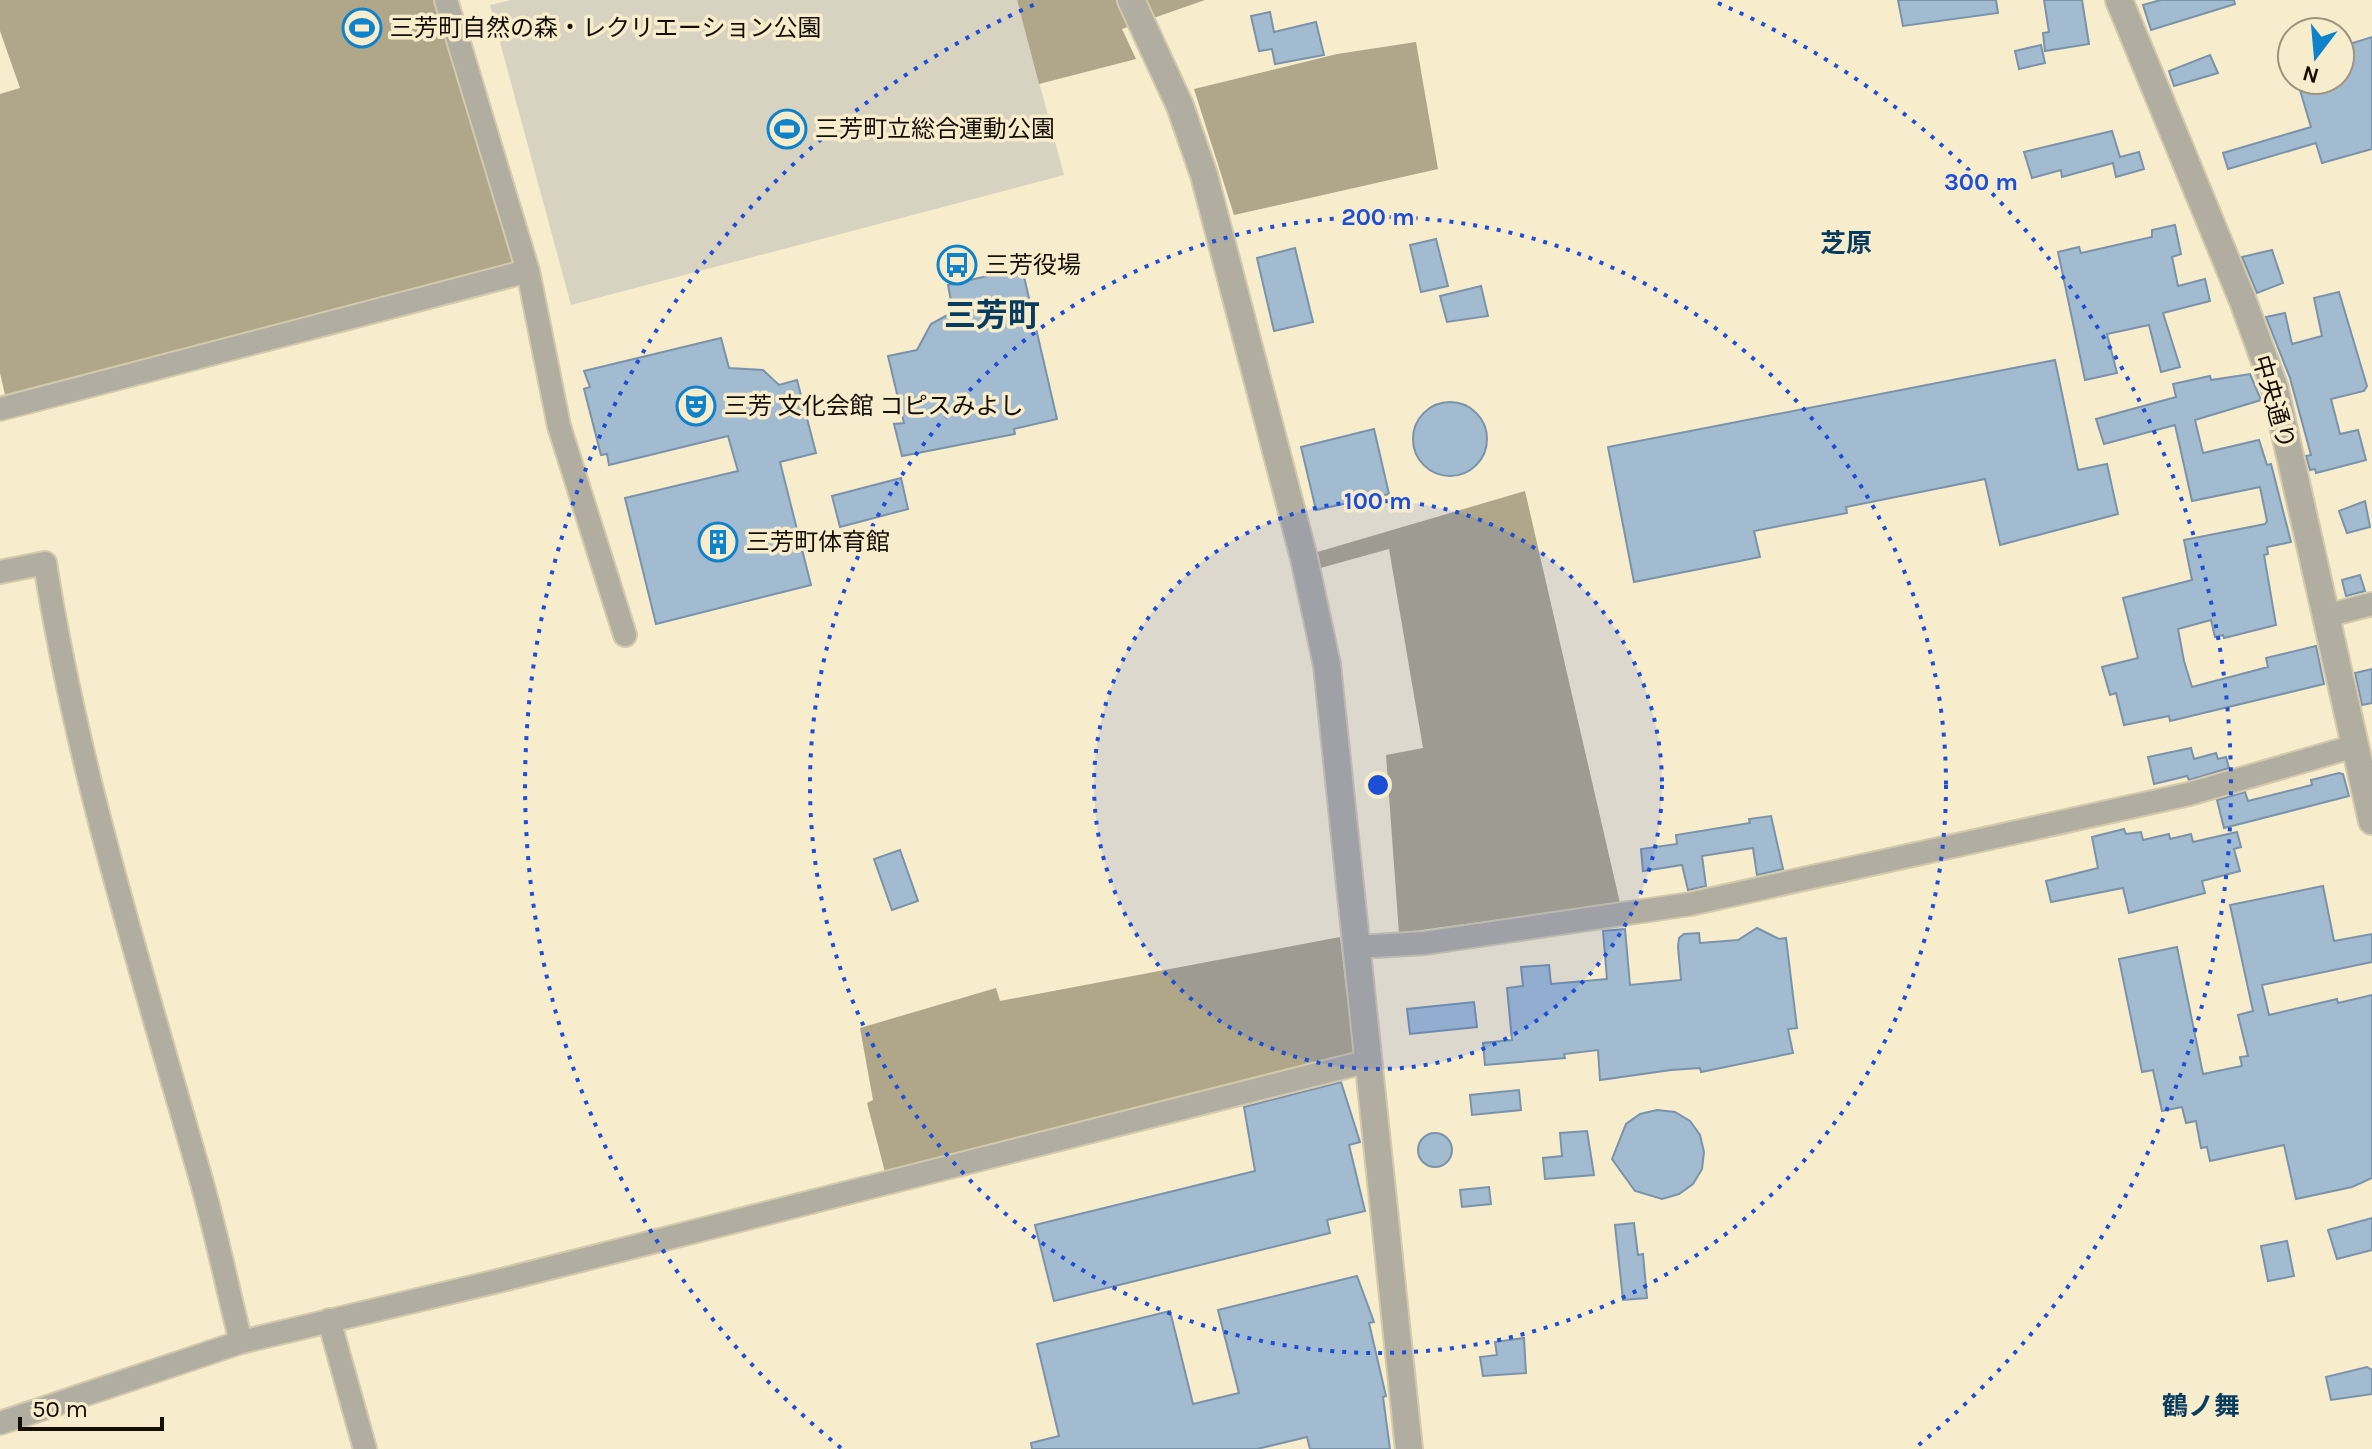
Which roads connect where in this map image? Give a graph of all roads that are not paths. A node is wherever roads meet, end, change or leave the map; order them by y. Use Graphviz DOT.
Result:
graph roads {
  1 [pos="446,0"];
  2 [pos="1131,0"];
  3 [pos="2119,0"];
  4 [pos="528,271"];
  5 [pos="0,409"];
  6 [pos="0,572"];
  7 [pos="2372,604"];
  8 [pos="2326,616"];
  9 [pos="625,635"];
  10 [pos="2364,743"];
  11 [pos="2372,821"];
  12 [pos="1357,947"];
  13 [pos="1369,1061"];
  14 [pos="329,1320"];
  15 [pos="241,1342"];
  16 [pos="0,1423"];
  17 [pos="365,1449"];
  18 [pos="1409,1449"];
  1 -- 4 [label="street"];
  2 -- 12 [label="street"];
  3 -- 8 [label="street, 中央通り"];
  4 -- 5 [label="street"];
  4 -- 9 [label="street"];
  6 -- 15 [label="street"];
  7 -- 8 [label="street"];
  8 -- 10 [label="street, 中央通り"];
  10 -- 11 [label="street, 中央通り"];
  10 -- 12 [label="street"];
  12 -- 13 [label="street"];
  13 -- 14 [label="street"];
  13 -- 18 [label="street"];
  14 -- 15 [label="street"];
  14 -- 17 [label="street"];
  15 -- 16 [label="street"];
}
